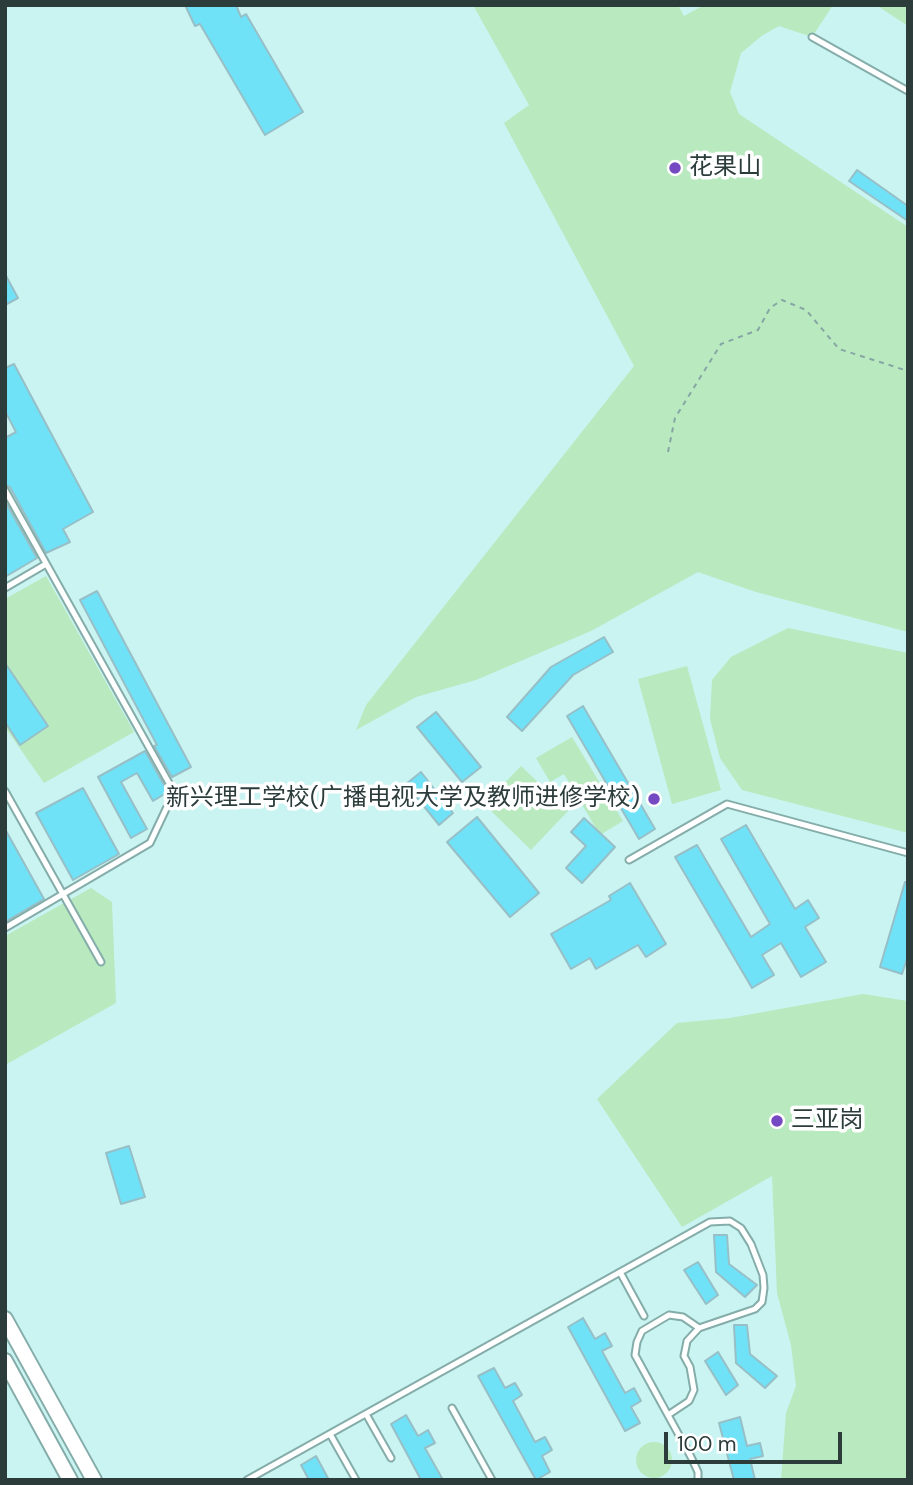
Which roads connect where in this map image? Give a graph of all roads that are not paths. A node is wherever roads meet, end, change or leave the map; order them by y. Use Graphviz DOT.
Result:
graph roads {
  1 [pos="812,37"];
  2 [pos="908,90"];
  3 [pos="5,490"];
  4 [pos="46,564"];
  5 [pos="5,588"];
  6 [pos="5,791"];
  7 [pos="908,853"];
  8 [pos="629,860"];
  9 [pos="63,894"];
  10 [pos="5,928"];
  11 [pos="101,962"];
  12 [pos="620,1272"];
  13 [pos="644,1316"];
  14 [pos="5,1319"];
  15 [pos="699,1328"];
  16 [pos="5,1361"];
  17 [pos="452,1408"];
  18 [pos="366,1414"];
  19 [pos="668,1415"];
  20 [pos="330,1434"];
  21 [pos="391,1458"];
  22 [pos="70,1480"];
  23 [pos="94,1480"];
  24 [pos="247,1480"];
  25 [pos="356,1480"];
  26 [pos="492,1480"];
  27 [pos="698,1480"];
  1 -- 2 [label="lane"];
  3 -- 4 [label="lane"];
  4 -- 5 [label="lane"];
  4 -- 9 [label="lane"];
  6 -- 9 [label="lane"];
  7 -- 8 [label="lane"];
  9 -- 10 [label="lane"];
  9 -- 11 [label="lane"];
  12 -- 13 [label="lane"];
  12 -- 15 [label="lane"];
  12 -- 18 [label="lane"];
  14 -- 23 [label="street"];
  15 -- 19 [label="lane"];
  15 -- 19 [label="lane"];
  16 -- 22 [label="street"];
  17 -- 26 [label="lane"];
  18 -- 20 [label="lane"];
  18 -- 21 [label="lane"];
  19 -- 27 [label="lane"];
  20 -- 24 [label="lane"];
  20 -- 25 [label="lane"];
}
